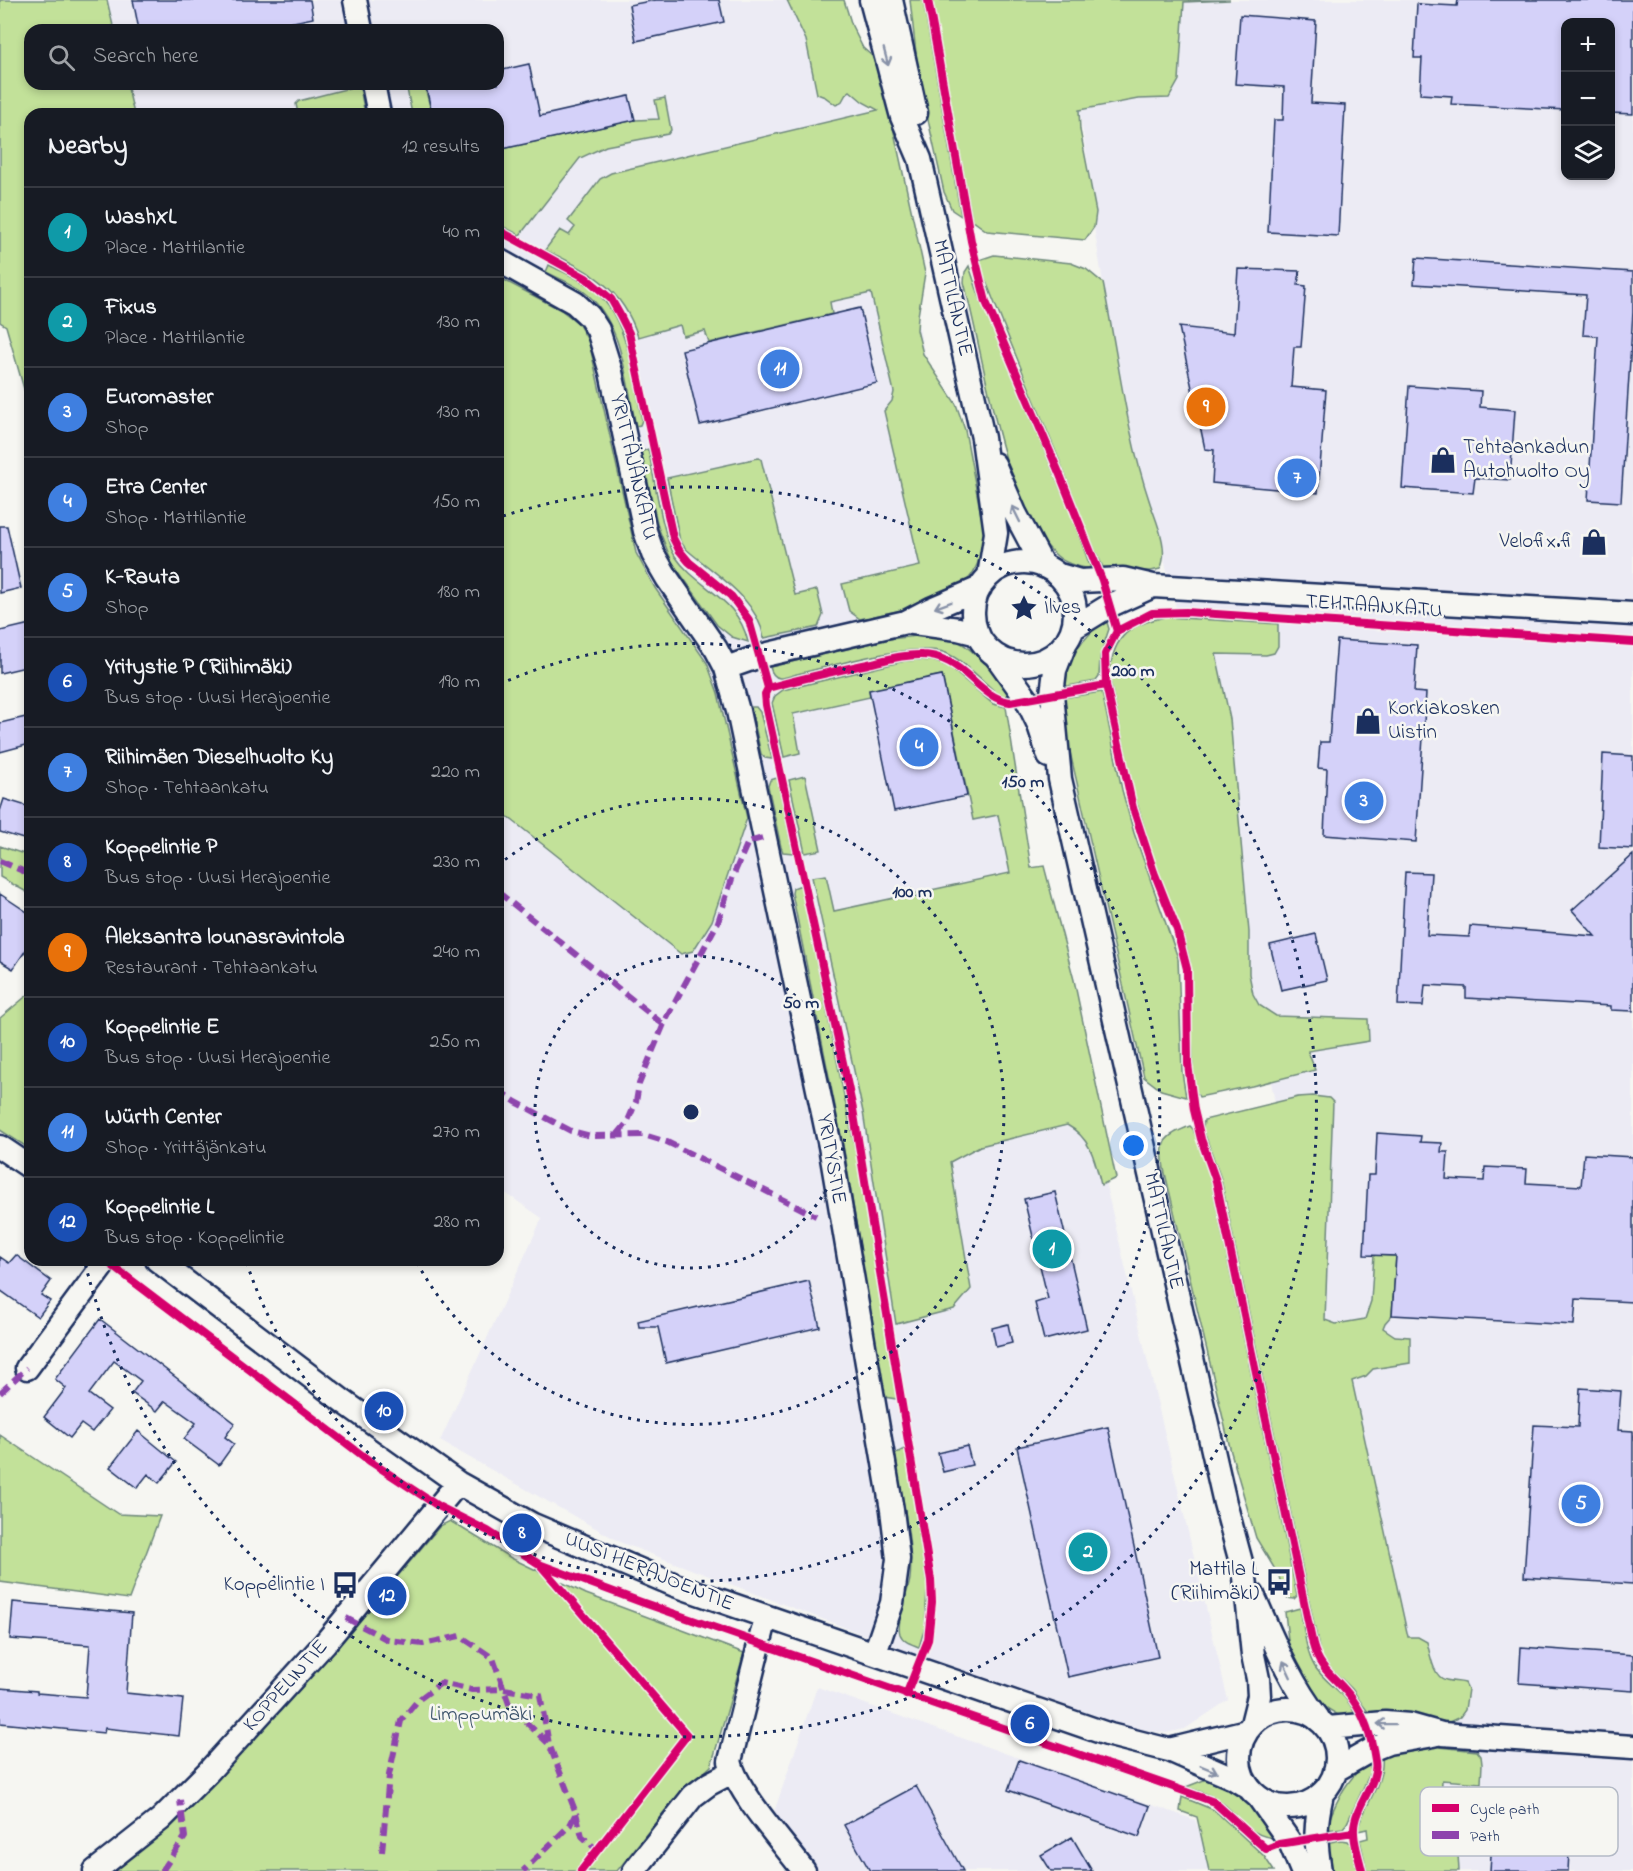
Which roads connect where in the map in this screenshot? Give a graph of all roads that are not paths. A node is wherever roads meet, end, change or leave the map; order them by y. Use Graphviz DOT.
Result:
graph roads {
  1 [pos="355,0"];
  2 [pos="871,0"];
  3 [pos="891,0"];
  4 [pos="360,24"];
  5 [pos="374,90"];
  6 [pos="378,108"];
  7 [pos="920,159"];
  8 [pos="504,263"];
  9 [pos="983,438"];
  10 [pos="1049,570"];
  11 [pos="985,582"];
  12 [pos="1152,586"];
  13 [pos="1633,614"];
  14 [pos="906,622"];
  15 [pos="978,634"];
  16 [pos="1069,636"];
  17 [pos="996,656"];
  18 [pos="726,668"];
  19 [pos="1060,779"];
  20 [pos="0,1147"];
  21 [pos="24,1163"];
  22 [pos="103,1266"];
  23 [pos="165,1266"];
  24 [pos="27,1368"];
  25 [pos="458,1483"];
  26 [pos="1245,1577"];
  27 [pos="766,1617"];
  28 [pos="875,1653"];
  29 [pos="1323,1723"];
  30 [pos="1249,1728"];
  31 [pos="1442,1734"];
  32 [pos="1633,1747"];
  33 [pos="1169,1750"];
  34 [pos="1336,1770"];
  35 [pos="732,1772"];
  36 [pos="1254,1793"];
  37 [pos="1322,1794"];
  38 [pos="95,1871"];
  39 [pos="634,1871"];
  40 [pos="804,1871"];
  41 [pos="1302,1871"];
  42 [pos="1320,1871"];
  1 -- 4 [label="street"];
  2 -- 7 [label="street, MATTILANTIE, one-way"];
  3 -- 7 [label="street, MATTILANTIE"];
  5 -- 6 [label="street"];
  7 -- 9 [label="street, MATTILANTIE"];
  8 -- 18 [label="street, YRITTÄJÄNKATU"];
  10 -- 9 [label="street, MATTILANTIE, one-way"];
  9 -- 11 [label="street, MATTILANTIE"];
  10 -- 11 [label="street"];
  10 -- 12 [label="street, TEHTAANKATU"];
  10 -- 16 [label="street"];
  11 -- 14 [label="street, one-way"];
  11 -- 15 [label="street"];
  12 -- 13 [label="street, TEHTAANKATU"];
  12 -- 16 [label="street, TEHTAANKATU"];
  14 -- 15 [label="street"];
  14 -- 18 [label="street"];
  15 -- 17 [label="street"];
  16 -- 17 [label="street"];
  16 -- 19 [label="street, MATTILANTIE"];
  17 -- 19 [label="street, MATTILANTIE"];
  18 -- 28 [label="street, YRITYSTIE"];
  19 -- 26 [label="street, MATTILANTIE"];
  20 -- 21 [label="street"];
  22 -- 24 [label="street"];
  23 -- 25 [label="street, UUSI HERAJOENTIE"];
  25 -- 27 [label="street, UUSI HERAJOENTIE"];
  25 -- 38 [label="street, KOPPELINTIE"];
  29 -- 26 [label="street, MATTILANTIE, one-way"];
  26 -- 30 [label="street, MATTILANTIE"];
  27 -- 28 [label="street, UUSI HERAJOENTIE"];
  27 -- 35 [label="street"];
  28 -- 33 [label="street, UUSI HERAJOENTIE"];
  29 -- 30 [label="street"];
  31 -- 29 [label="street, one-way"];
  29 -- 34 [label="street"];
  30 -- 33 [label="street, UUSI HERAJOENTIE"];
  30 -- 36 [label="street"];
  31 -- 32 [label="street"];
  31 -- 34 [label="street"];
  33 -- 36 [label="street, UUSI HERAJOENTIE, one-way"];
  34 -- 37 [label="street"];
  35 -- 39 [label="street"];
  35 -- 40 [label="street"];
  36 -- 37 [label="street"];
  36 -- 41 [label="street"];
  37 -- 42 [label="street"];
}
